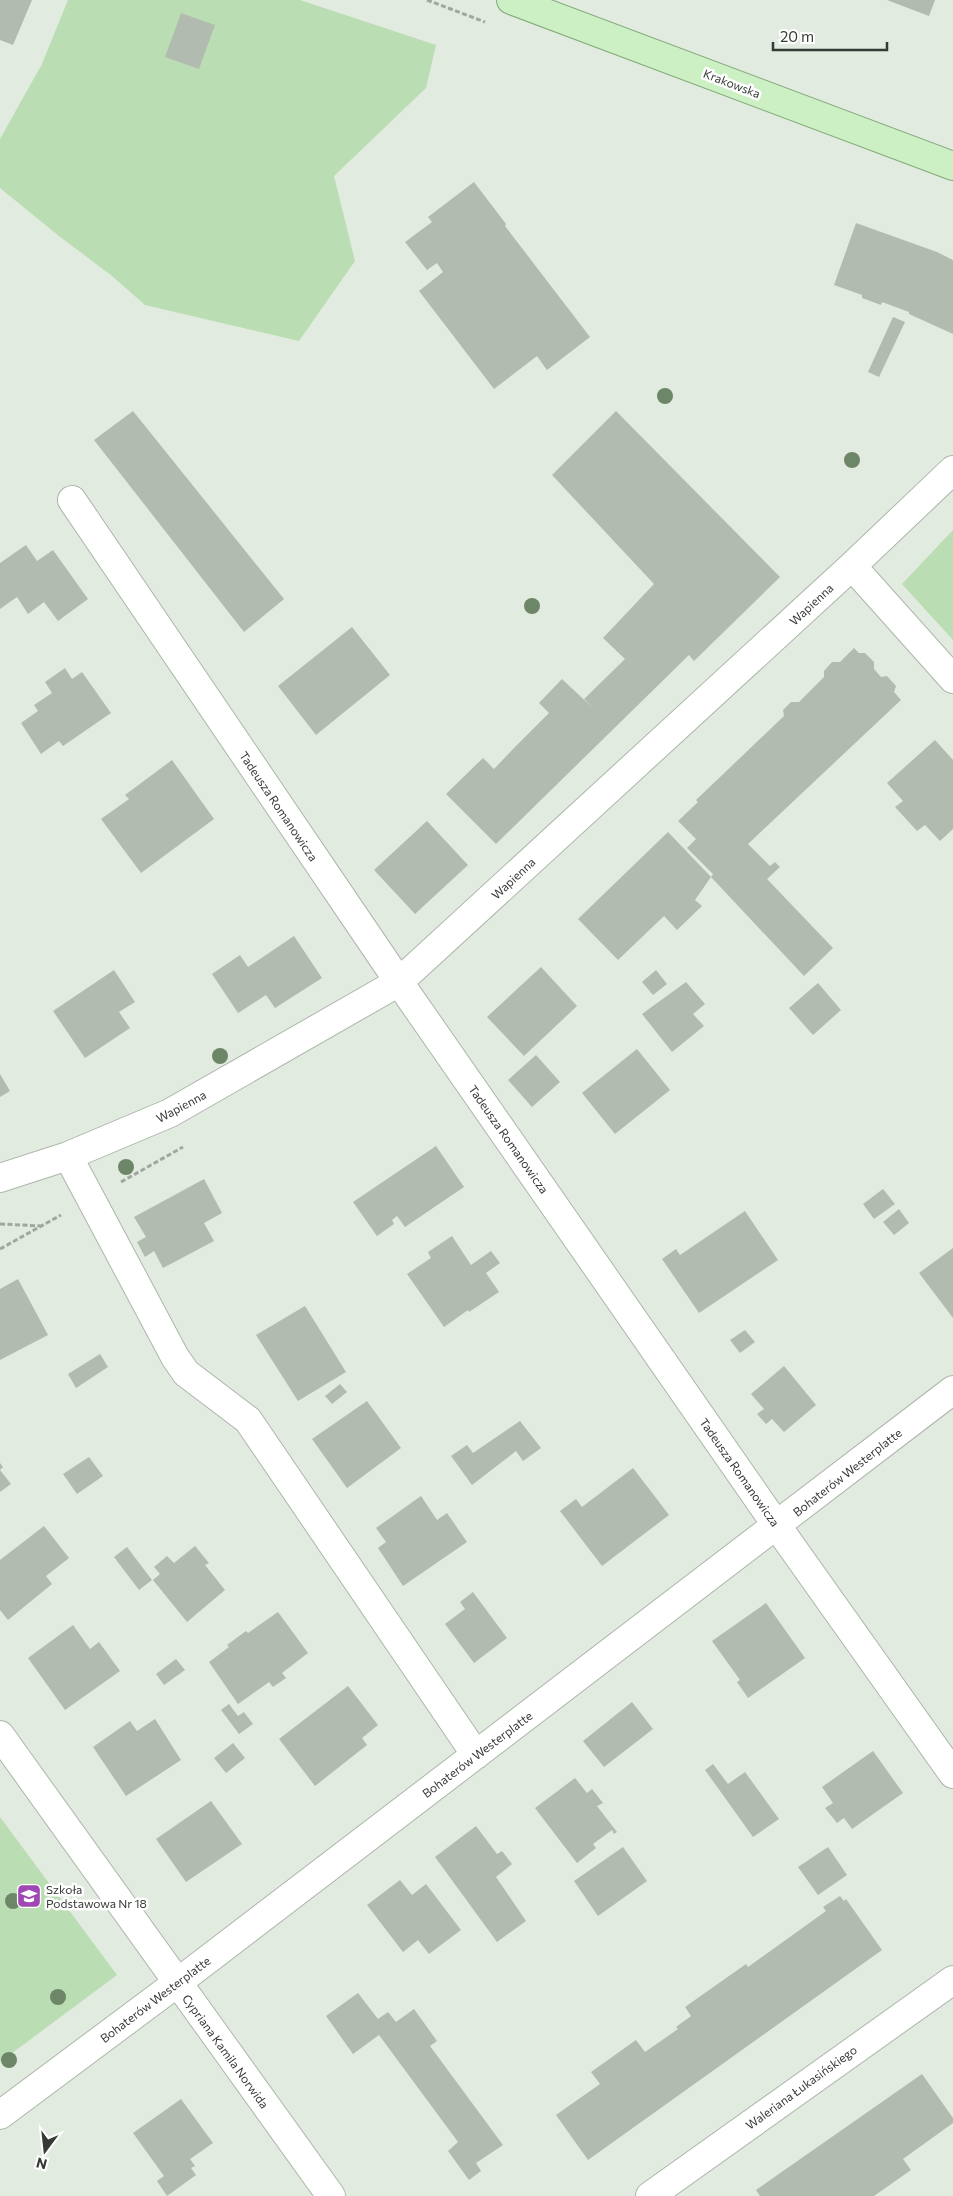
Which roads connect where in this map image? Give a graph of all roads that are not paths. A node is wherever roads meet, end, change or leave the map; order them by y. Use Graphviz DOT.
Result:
graph roads {
  1 [pos="511,0"];
  2 [pos="548,6"];
  3 [pos="953,166"];
  4 [pos="953,470"];
  5 [pos="72,500"];
  6 [pos="852,566"];
  7 [pos="953,679"];
  8 [pos="399,982"];
  9 [pos="68,1156"];
  10 [pos="0,1178"];
  11 [pos="953,1390"];
  12 [pos="777,1526"];
  13 [pos="0,1735"];
  14 [pos="476,1755"];
  15 [pos="953,1774"];
  16 [pos="953,1980"];
  17 [pos="177,1983"];
  18 [pos="0,2115"];
  19 [pos="331,2196"];
  20 [pos="650,2196"];
  1 -- 2 [label="main road, Krakowska"];
  2 -- 3 [label="main road, Krakowska"];
  4 -- 6 [label="street, Wapienna"];
  5 -- 8 [label="street, Tadeusza Romanowicza"];
  6 -- 7 [label="street"];
  6 -- 8 [label="street, Wapienna"];
  8 -- 9 [label="street, Wapienna"];
  8 -- 12 [label="street, Tadeusza Romanowicza"];
  9 -- 10 [label="street, Wapienna"];
  9 -- 14 [label="street"];
  11 -- 12 [label="street, Bohaterów Westerplatte"];
  12 -- 14 [label="street, Bohaterów Westerplatte"];
  12 -- 15 [label="street, Tadeusza Romanowicza"];
  13 -- 17 [label="street, Cypriana Kamila Norwida"];
  14 -- 17 [label="street, Bohaterów Westerplatte"];
  16 -- 20 [label="street, Waleriana Łukasińskiego"];
  17 -- 18 [label="street, Bohaterów Westerplatte"];
  17 -- 19 [label="street, Cypriana Kamila Norwida"];
}
